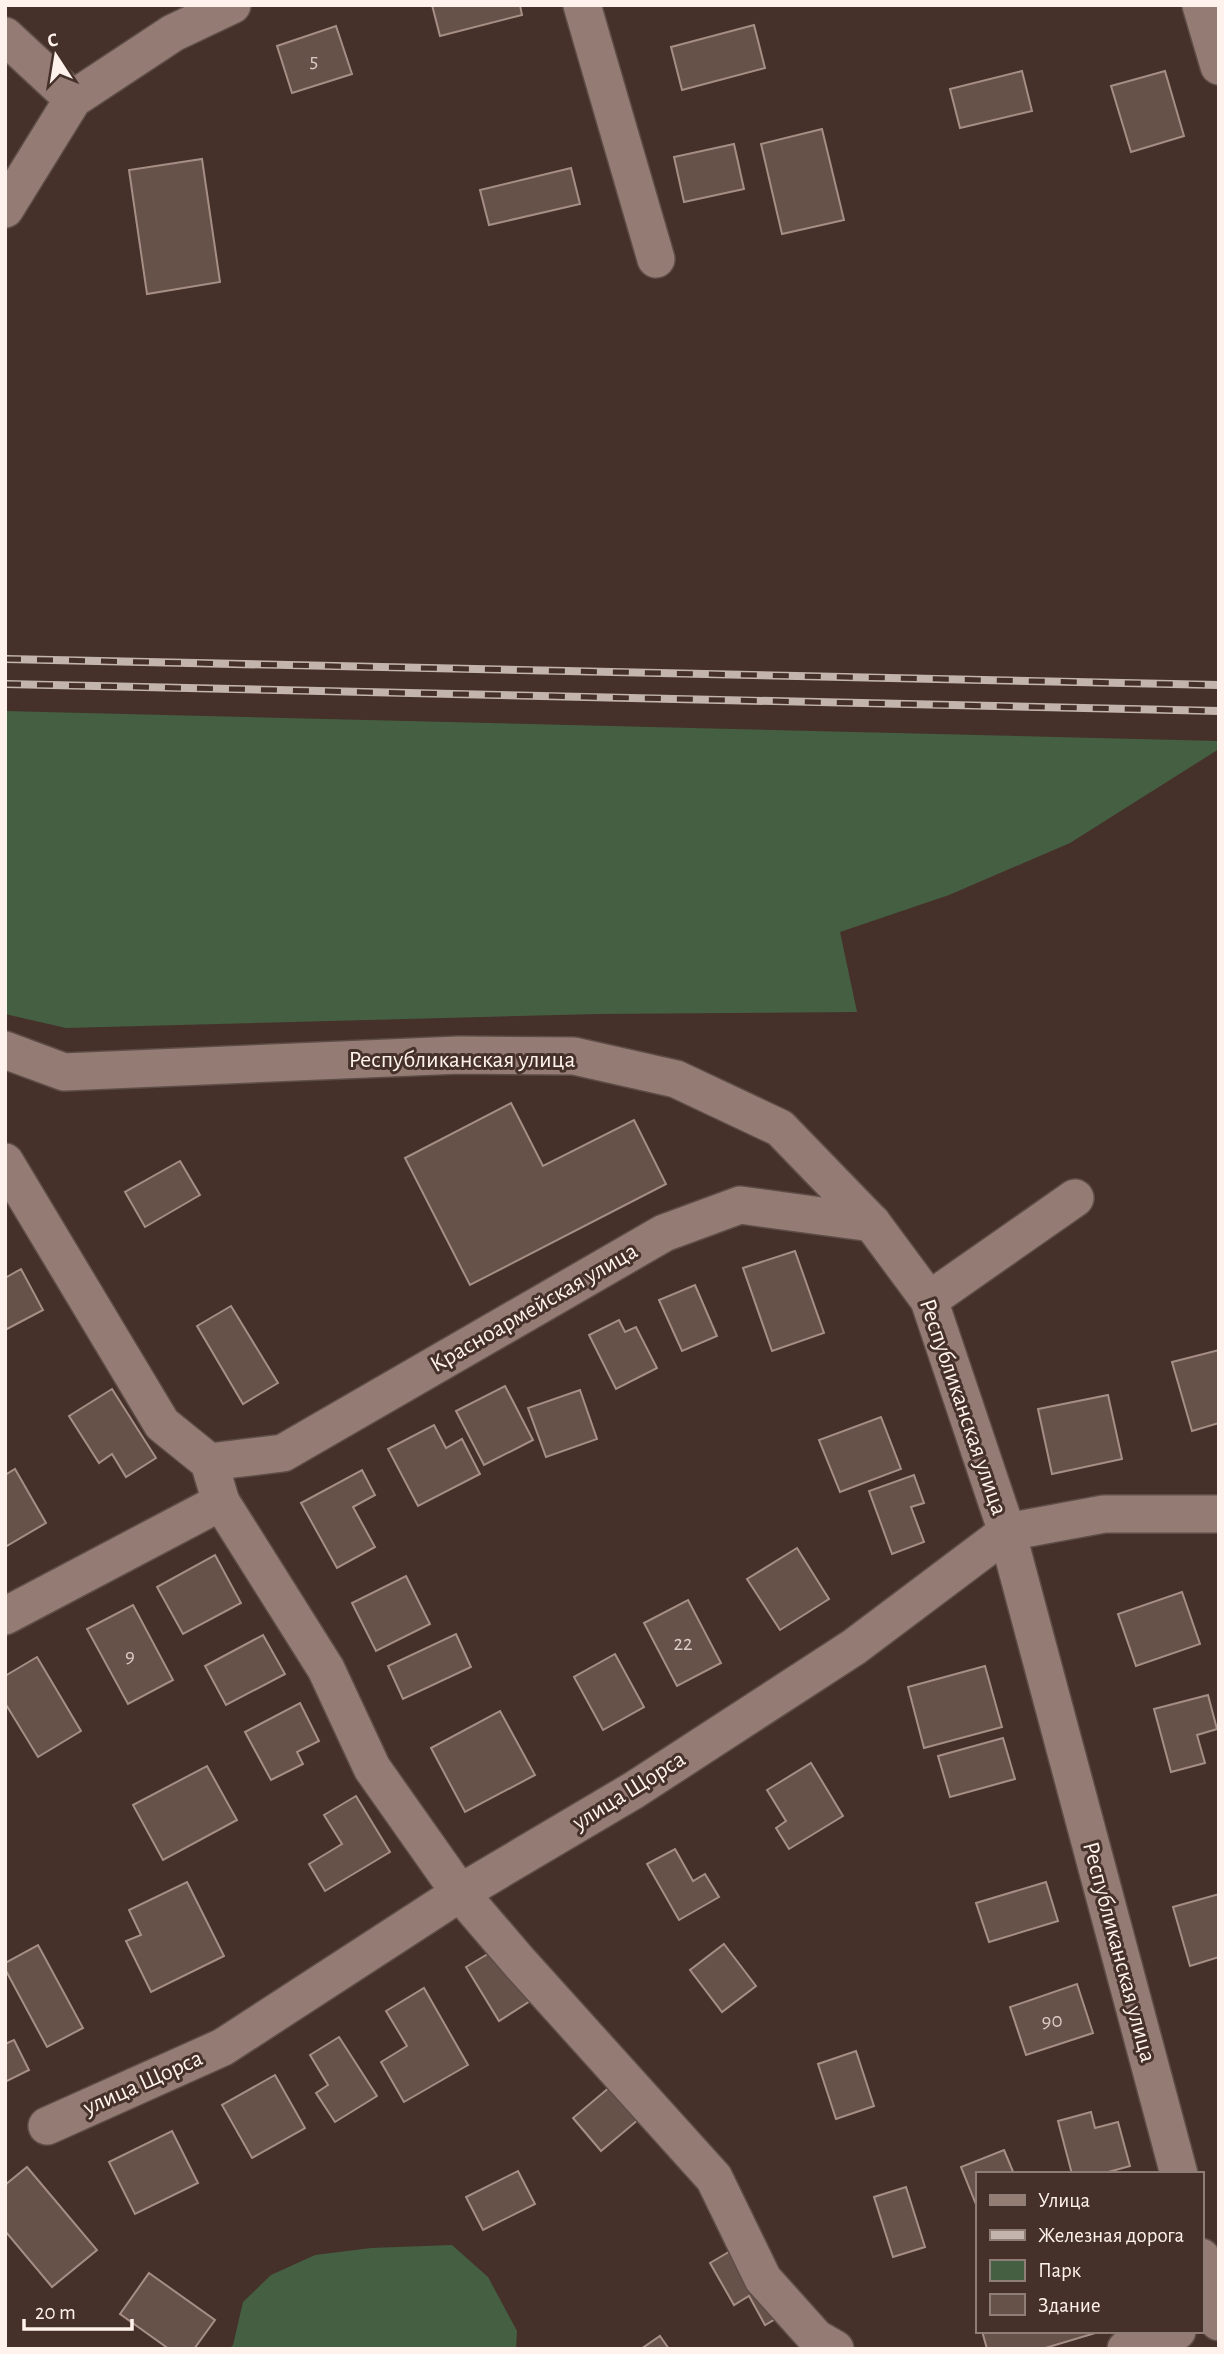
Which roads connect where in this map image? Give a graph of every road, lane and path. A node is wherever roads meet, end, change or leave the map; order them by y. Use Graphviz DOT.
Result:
graph roads {
  1 [pos="232,5"];
  2 [pos="582,5"];
  3 [pos="1201,5"];
  4 [pos="5,36"];
  5 [pos="1219,66"];
  6 [pos="73,99"];
  7 [pos="5,209"];
  8 [pos="656,259"];
  9 [pos="5,1050"];
  10 [pos="5,1162"];
  11 [pos="1075,1198"];
  12 [pos="872,1223"];
  13 [pos="929,1300"];
  14 [pos="209,1462"];
  15 [pos="221,1502"];
  16 [pos="1219,1514"];
  17 [pos="1007,1532"];
  18 [pos="5,1616"];
  19 [pos="460,1893"];
  20 [pos="47,2126"];
  21 [pos="1178,2172"];
  22 [pos="1203,2267"];
  23 [pos="1214,2320"];
  24 [pos="1171,2333"];
  25 [pos="835,2349"];
  26 [pos="1126,2349"];
  1 -- 6 [label="street"];
  2 -- 8 [label="street"];
  3 -- 5 [label="street"];
  4 -- 6 [label="street"];
  6 -- 7 [label="street"];
  9 -- 12 [label="street, Республиканская улица"];
  10 -- 14 [label="street"];
  11 -- 13 [label="street"];
  12 -- 13 [label="street, Республиканская улица"];
  12 -- 14 [label="street, Красноармейская улица"];
  13 -- 17 [label="street, Республиканская улица"];
  14 -- 15 [label="street"];
  15 -- 18 [label="street"];
  15 -- 19 [label="street"];
  16 -- 17 [label="street, улица Щорса"];
  17 -- 19 [label="street, улица Щорса"];
  17 -- 21 [label="street, Республиканская улица"];
  19 -- 20 [label="street, улица Щорса"];
  19 -- 25 [label="street"];
  22 -- 23 [label="street"];
  24 -- 26 [label="street"];
}
